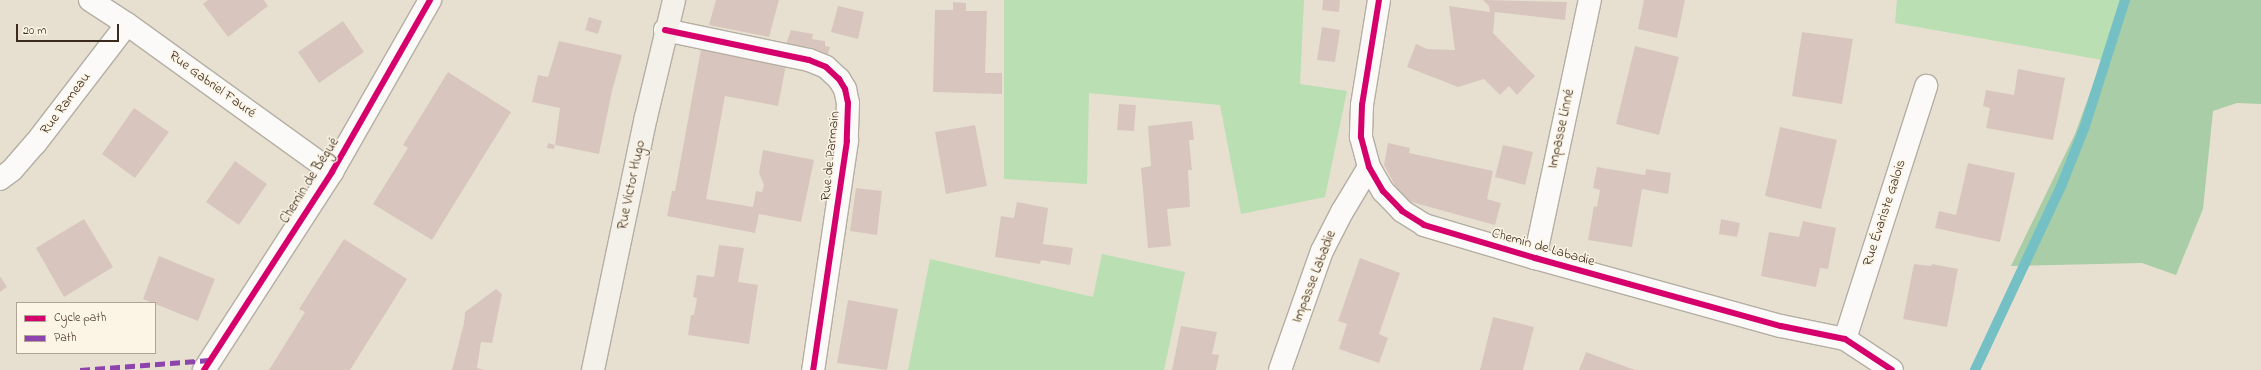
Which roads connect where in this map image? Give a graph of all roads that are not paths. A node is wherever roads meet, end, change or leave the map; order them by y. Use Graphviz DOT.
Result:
graph roads {
  1 [pos="90,0"];
  2 [pos="430,0"];
  3 [pos="674,0"];
  4 [pos="1379,0"];
  5 [pos="1590,0"];
  6 [pos="127,24"];
  7 [pos="665,30"];
  8 [pos="1926,86"];
  9 [pos="1369,167"];
  10 [pos="332,172"];
  11 [pos="0,179"];
  12 [pos="1535,258"];
  13 [pos="1845,339"];
  14 [pos="204,370"];
  15 [pos="593,370"];
  16 [pos="813,370"];
  17 [pos="1280,370"];
  18 [pos="1892,370"];
  1 -- 6 [label="street, Rue Gabriel Fauré"];
  2 -- 10 [label="street, Chemin de Bégué"];
  3 -- 7 [label="main road, Rue Victor Hugo"];
  4 -- 9 [label="street, Chemin de Labadie"];
  5 -- 12 [label="street, Impasse Linné"];
  6 -- 10 [label="street, Rue Gabriel Fauré"];
  6 -- 11 [label="street, Rue Rameau"];
  7 -- 15 [label="main road, Rue Victor Hugo"];
  7 -- 16 [label="street, Rue de Parmain"];
  8 -- 13 [label="street, Rue Évariste Galois"];
  9 -- 12 [label="street, Chemin de Labadie"];
  9 -- 17 [label="street, Impasse Labadie"];
  10 -- 14 [label="street, Chemin de Bégué"];
  12 -- 13 [label="street, Chemin de Labadie"];
  13 -- 18 [label="street, Chemin de Labadie"];
}
